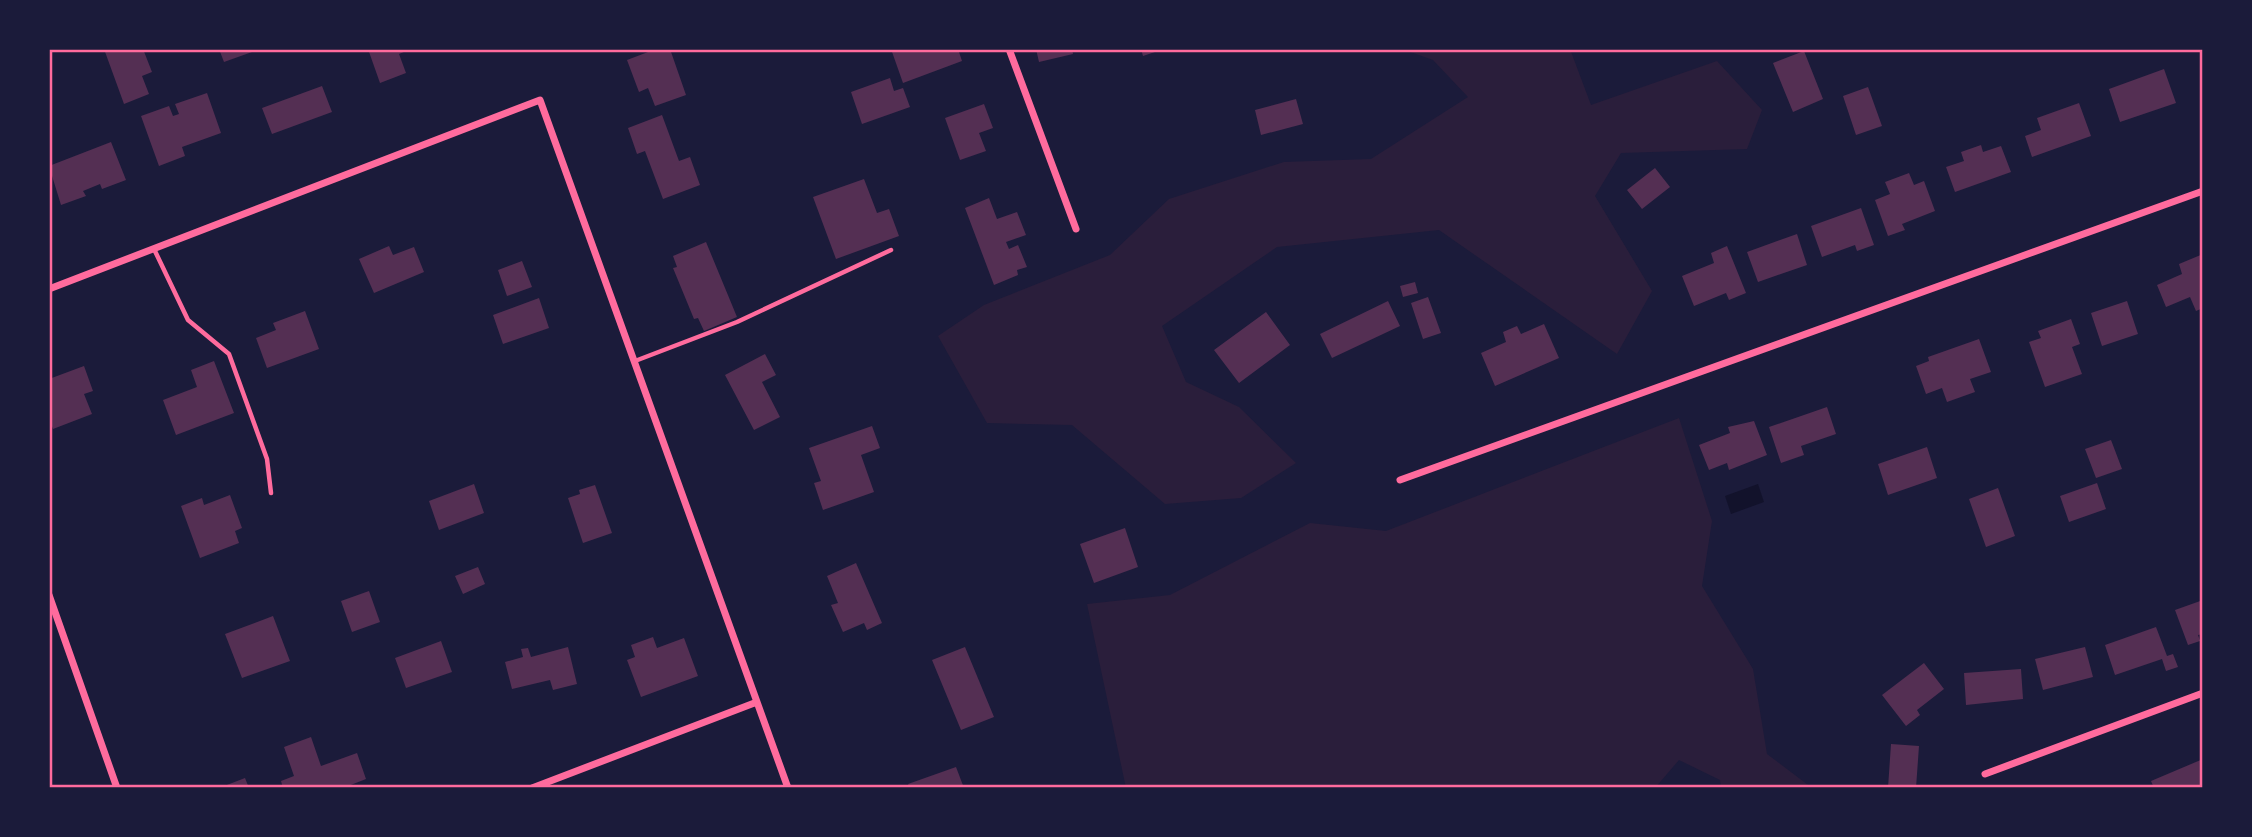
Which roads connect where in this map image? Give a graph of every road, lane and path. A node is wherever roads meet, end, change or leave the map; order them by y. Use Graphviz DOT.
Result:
graph roads {
  1 [pos="1009,49"];
  2 [pos="2203,191"];
  3 [pos="1076,229"];
  4 [pos="154,248"];
  5 [pos="891,250"];
  6 [pos="49,289"];
  7 [pos="634,361"];
  8 [pos="1400,480"];
  9 [pos="271,492"];
  10 [pos="49,596"];
  11 [pos="2203,693"];
  12 [pos="757,702"];
  13 [pos="1985,774"];
  14 [pos="117,788"];
  15 [pos="532,788"];
  16 [pos="788,788"];
  1 -- 3 [label="street"];
  2 -- 8 [label="street"];
  4 -- 6 [label="street"];
  4 -- 7 [label="street"];
  4 -- 9 [label="lane"];
  5 -- 7 [label="lane"];
  7 -- 12 [label="street"];
  10 -- 14 [label="street"];
  11 -- 13 [label="street"];
  12 -- 15 [label="street"];
  12 -- 16 [label="street"];
}
